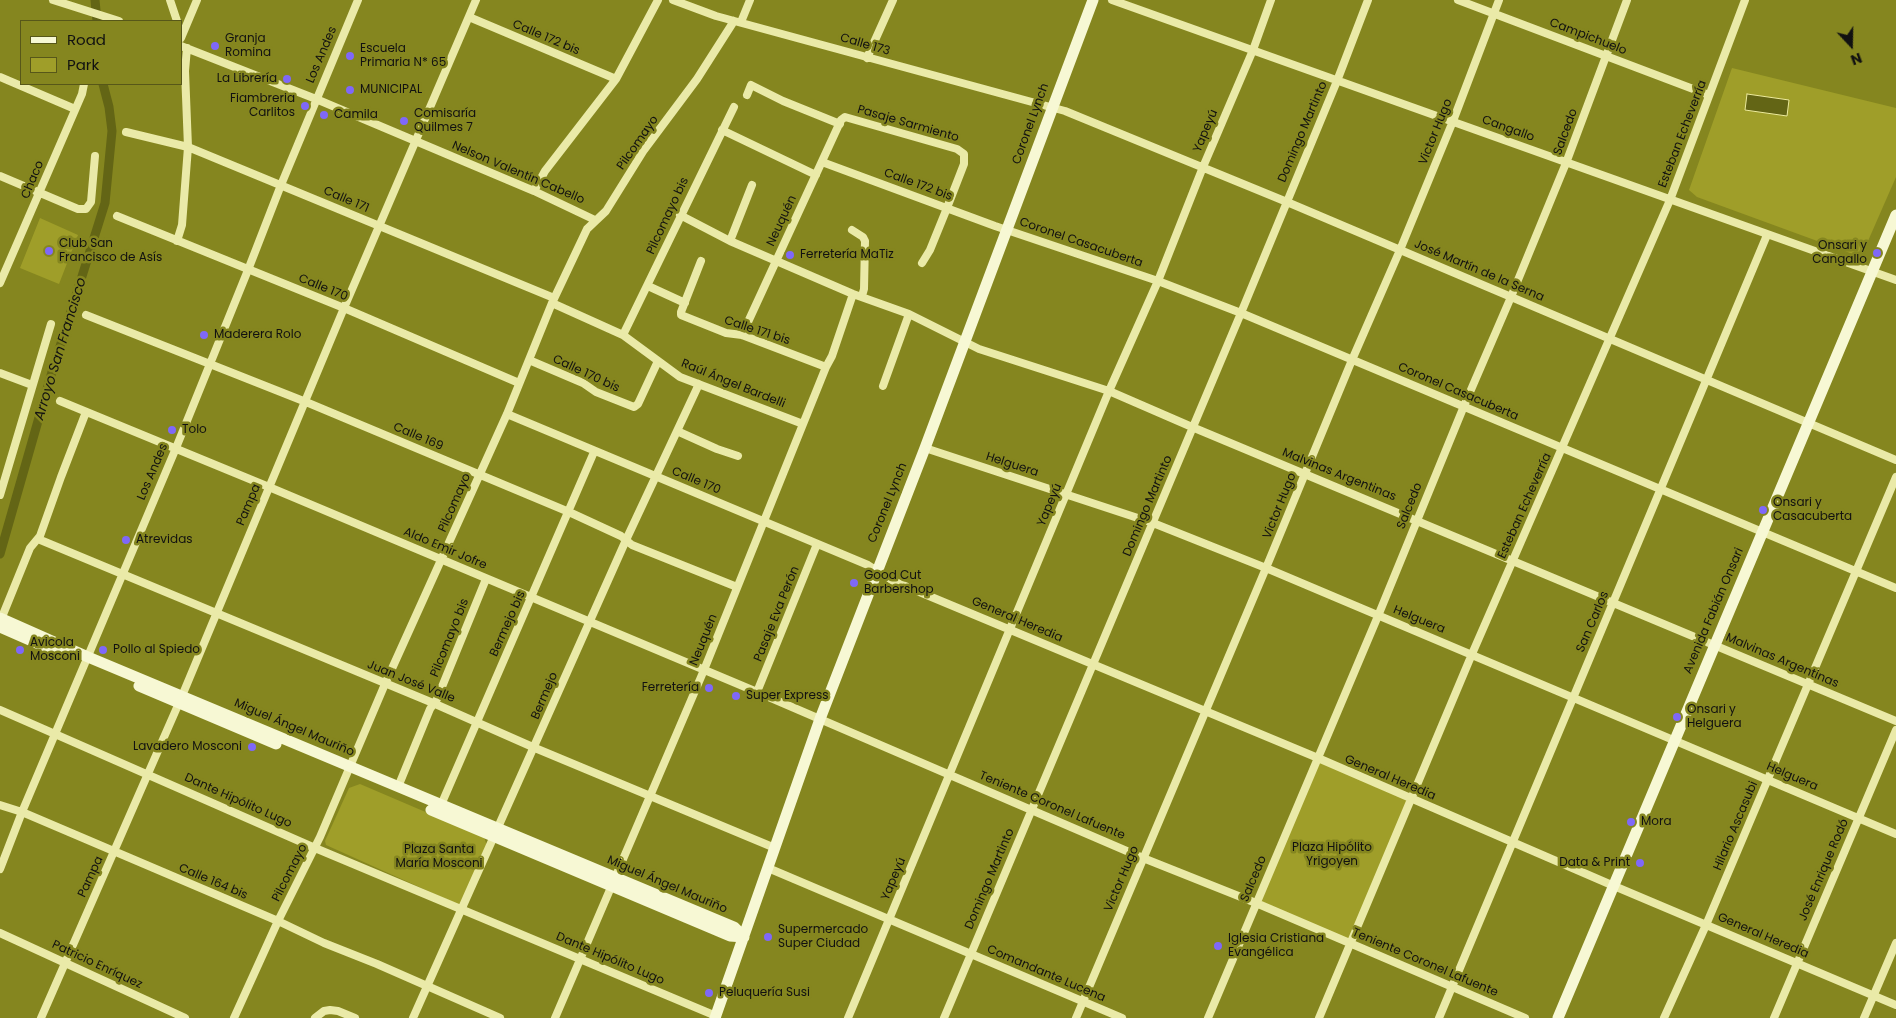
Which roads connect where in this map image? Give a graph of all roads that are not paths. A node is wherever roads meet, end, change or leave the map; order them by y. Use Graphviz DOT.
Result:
graph roads {
  1 [pos="53,0"];
  2 [pos="170,0"];
  3 [pos="197,0"];
  4 [pos="358,0"];
  5 [pos="476,0"];
  6 [pos="658,0"];
  7 [pos="673,0"];
  8 [pos="750,0"];
  9 [pos="893,0"];
  10 [pos="1092,0"];
  11 [pos="1112,0"];
  12 [pos="1272,0"];
  13 [pos="1368,0"];
  14 [pos="1458,0"];
  15 [pos="1499,0"];
  16 [pos="1627,0"];
  17 [pos="1745,0"];
  18 [pos="1494,14"];
  19 [pos="468,17"];
  20 [pos="116,20"];
  21 [pos="176,20"];
  22 [pos="738,22"];
  23 [pos="182,33"];
  24 [pos="184,47"];
  25 [pos="1253,50"];
  26 [pos="1606,56"];
  27 [pos="867,58"];
  28 [pos="0,77"];
  29 [pos="616,79"];
  30 [pos="1337,81"];
  31 [pos="84,85"];
  32 [pos="747,95"];
  33 [pos="1709,95"];
  34 [pos="316,99"];
  35 [pos="734,107"];
  36 [pos="1052,108"];
  37 [pos="75,109"];
  38 [pos="842,121"];
  39 [pos="1454,121"];
  40 [pos="722,130"];
  41 [pos="126,132"];
  42 [pos="416,142"];
  43 [pos="188,147"];
  44 [pos="95,156"];
  45 [pos="822,162"];
  46 [pos="1566,163"];
  47 [pos="1203,168"];
  48 [pos="816,175"];
  49 [pos="0,176"];
  50 [pos="752,184"];
  51 [pos="281,185"];
  52 [pos="534,191"];
  53 [pos="39,193"];
  54 [pos="1670,200"];
  55 [pos="1287,202"];
  56 [pos="947,207"];
  57 [pos="680,215"];
  58 [pos="1896,215"];
  59 [pos="117,216"];
  60 [pos="595,220"];
  61 [pos="380,226"];
  62 [pos="852,230"];
  63 [pos="1007,230"];
  64 [pos="1767,235"];
  65 [pos="177,241"];
  66 [pos="730,241"];
  67 [pos="1400,250"];
  68 [pos="701,261"];
  69 [pos="776,261"];
  70 [pos="922,263"];
  71 [pos="248,270"];
  72 [pos="1871,272"];
  73 [pos="1,278"];
  74 [pos="1158,280"];
  75 [pos="1896,280"];
  76 [pos="648,286"];
  77 [pos="853,294"];
  78 [pos="862,296"];
  79 [pos="1511,297"];
  80 [pos="554,300"];
  81 [pos="684,303"];
  82 [pos="344,308"];
  83 [pos="1241,313"];
  84 [pos="909,314"];
  85 [pos="86,315"];
  86 [pos="51,324"];
  87 [pos="623,335"];
  88 [pos="742,335"];
  89 [pos="1610,338"];
  90 [pos="964,342"];
  91 [pos="529,360"];
  92 [pos="658,360"];
  93 [pos="1352,360"];
  94 [pos="210,365"];
  95 [pos="826,366"];
  96 [pos="0,373"];
  97 [pos="1708,379"];
  98 [pos="519,383"];
  99 [pos="699,384"];
  100 [pos="32,385"];
  101 [pos="883,386"];
  102 [pos="1109,391"];
  103 [pos="60,401"];
  104 [pos="306,402"];
  105 [pos="1464,406"];
  106 [pos="86,412"];
  107 [pos="507,414"];
  108 [pos="1808,422"];
  109 [pos="803,424"];
  110 [pos="1192,427"];
  111 [pos="677,431"];
  112 [pos="176,448"];
  113 [pos="925,448"];
  114 [pos="1562,449"];
  115 [pos="594,452"];
  116 [pos="738,456"];
  117 [pos="1896,460"];
  118 [pos="1305,474"];
  119 [pos="479,475"];
  120 [pos="657,477"];
  121 [pos="1896,477"];
  122 [pos="269,487"];
  123 [pos="1661,490"];
  124 [pos="0,495"];
  125 [pos="1067,495"];
  126 [pos="569,512"];
  127 [pos="1417,520"];
  128 [pos="764,522"];
  129 [pos="1153,523"];
  130 [pos="1762,532"];
  131 [pos="38,539"];
  132 [pos="626,540"];
  133 [pos="817,544"];
  134 [pos="442,560"];
  135 [pos="1513,560"];
  136 [pos="1266,568"];
  137 [pos="876,570"];
  138 [pos="1856,571"];
  139 [pos="123,573"];
  140 [pos="486,579"];
  141 [pos="737,588"];
  142 [pos="1896,588"];
  143 [pos="532,598"];
  144 [pos="1614,602"];
  145 [pos="216,613"];
  146 [pos="1378,616"];
  147 [pos="0,621"];
  148 [pos="589,622"];
  149 [pos="1010,630"];
  150 [pos="1714,644"];
  151 [pos="1472,654"];
  152 [pos="86,661"];
  153 [pos="1093,664"];
  154 [pos="704,670"];
  155 [pos="385,684"];
  156 [pos="1808,684"];
  157 [pos="757,692"];
  158 [pos="1573,697"];
  159 [pos="181,699"];
  160 [pos="434,703"];
  161 [pos="0,710"];
  162 [pos="1205,712"];
  163 [pos="820,719"];
  164 [pos="1896,721"];
  165 [pos="477,723"];
  166 [pos="1896,730"];
  167 [pos="56,733"];
  168 [pos="1676,740"];
  169 [pos="535,748"];
  170 [pos="1318,758"];
  171 [pos="349,770"];
  172 [pos="147,773"];
  173 [pos="950,774"];
  174 [pos="1768,779"];
  175 [pos="398,787"];
  176 [pos="651,797"];
  177 [pos="1411,799"];
  178 [pos="0,805"];
  179 [pos="441,805"];
  180 [pos="1031,810"];
  181 [pos="22,812"];
  182 [pos="1858,818"];
  183 [pos="495,832"];
  184 [pos="1896,834"];
  185 [pos="1512,842"];
  186 [pos="315,848"];
  187 [pos="774,848"];
  188 [pos="115,852"];
  189 [pos="1143,858"];
  190 [pos="768,868"];
  191 [pos="0,869"];
  192 [pos="614,882"];
  193 [pos="1614,886"];
  194 [pos="1256,903"];
  195 [pos="462,909"];
  196 [pos="888,920"];
  197 [pos="278,921"];
  198 [pos="1706,924"];
  199 [pos="0,933"];
  200 [pos="744,937"];
  201 [pos="1896,943"];
  202 [pos="1350,944"];
  203 [pos="970,954"];
  204 [pos="581,959"];
  205 [pos="64,962"];
  206 [pos="1798,963"];
  207 [pos="427,987"];
  208 [pos="1453,987"];
  209 [pos="1874,995"];
  210 [pos="1082,1001"];
  211 [pos="1896,1005"];
  212 [pos="718,1017"];
  213 [pos="41,1018"];
  214 [pos="185,1018"];
  215 [pos="234,1018"];
  216 [pos="315,1018"];
  217 [pos="355,1018"];
  218 [pos="413,1018"];
  219 [pos="500,1018"];
  220 [pos="555,1018"];
  221 [pos="848,1018"];
  222 [pos="944,1018"];
  223 [pos="1076,1018"];
  224 [pos="1122,1018"];
  225 [pos="1208,1018"];
  226 [pos="1319,1018"];
  227 [pos="1439,1018"];
  228 [pos="1525,1018"];
  229 [pos="1558,1018"];
  230 [pos="1664,1018"];
  231 [pos="1774,1018"];
  232 [pos="1864,1018"];
  1 -- 20 [label="street"];
  2 -- 21 [label="street"];
  3 -- 23 [label="street"];
  4 -- 34 [label="street, Los Andes"];
  5 -- 19 [label="street, Pampa"];
  6 -- 29 [label="street"];
  7 -- 22 [label="street, Calle 173"];
  8 -- 22 [label="street"];
  9 -- 27 [label="street"];
  10 -- 36 [label="main road, Coronel Lynch"];
  11 -- 25 [label="street, Cangallo"];
  12 -- 25 [label="street, Yapeyú"];
  13 -- 30 [label="street, Domingo Martinto"];
  14 -- 18 [label="street, Campichuelo"];
  15 -- 18 [label="street, Victor Hugo"];
  16 -- 26 [label="street, Salcedo"];
  17 -- 33 [label="street, Esteban Echeverría"];
  18 -- 26 [label="street, Campichuelo"];
  18 -- 39 [label="street, Victor Hugo"];
  19 -- 29 [label="street, Calle 172 bis"];
  19 -- 42 [label="street, Pampa"];
  22 -- 27 [label="street, Calle 173"];
  22 -- 60 [label="street, Pilcomayo"];
  24 -- 34 [label="street, Nelson Valentín Cabello"];
  24 -- 43 [label="street"];
  25 -- 30 [label="street, Cangallo"];
  25 -- 47 [label="street, Yapeyú"];
  26 -- 33 [label="street, Campichuelo"];
  26 -- 46 [label="street, Salcedo"];
  27 -- 36 [label="street, Calle 173"];
  28 -- 37 [label="street"];
  29 -- 52 [label="street"];
  30 -- 39 [label="street, Cangallo"];
  30 -- 55 [label="street, Domingo Martinto"];
  31 -- 37 [label="street, Chaco"];
  32 -- 38 [label="street, Pasaje Sarmiento"];
  33 -- 54 [label="street, Esteban Echeverría"];
  34 -- 42 [label="street, Nelson Valentín Cabello"];
  34 -- 51 [label="street, Los Andes"];
  35 -- 40 [label="street, Pilcomayo bis"];
  36 -- 47 [label="street, José Martín de la Serna"];
  36 -- 63 [label="main road, Coronel Lynch"];
  37 -- 53 [label="street, Chaco"];
  38 -- 45 [label="street, Neuquén"];
  38 -- 56 [label="street, Pasaje Sarmiento"];
  39 -- 46 [label="street, Cangallo"];
  39 -- 67 [label="street, Victor Hugo"];
  40 -- 48 [label="street"];
  40 -- 57 [label="street, Pilcomayo bis"];
  41 -- 43 [label="street, Calle 171"];
  42 -- 52 [label="street, Nelson Valentín Cabello"];
  42 -- 61 [label="street, Pampa"];
  43 -- 51 [label="street, Calle 171"];
  43 -- 65 [label="street"];
  44 -- 53 [label="street"];
  45 -- 48 [label="street, Neuquén"];
  45 -- 56 [label="street, Calle 172 bis"];
  46 -- 54 [label="street, Cangallo"];
  46 -- 79 [label="street, Salcedo"];
  47 -- 55 [label="street, José Martín de la Serna"];
  47 -- 74 [label="street, Yapeyú"];
  48 -- 69 [label="street, Neuquén"];
  49 -- 53 [label="street"];
  50 -- 66 [label="street"];
  51 -- 61 [label="street, Calle 171"];
  51 -- 71 [label="street, Los Andes"];
  52 -- 60 [label="street, Nelson Valentín Cabello"];
  53 -- 73 [label="street, Chaco"];
  54 -- 64 [label="street, Cangallo"];
  54 -- 89 [label="street, Esteban Echeverría"];
  55 -- 67 [label="street, José Martín de la Serna"];
  55 -- 83 [label="street, Domingo Martinto"];
  56 -- 63 [label="street, Calle 172 bis"];
  56 -- 70 [label="street"];
  57 -- 66 [label="street"];
  57 -- 76 [label="street, Pilcomayo bis"];
  58 -- 72 [label="main road, Avenida Fabián Onsari"];
  59 -- 65 [label="street, Calle 170"];
  60 -- 80 [label="street, Pilcomayo"];
  61 -- 80 [label="street, Calle 171"];
  61 -- 82 [label="street, Pampa"];
  62 -- 78 [label="street"];
  63 -- 74 [label="street, Coronel Casacuberta"];
  63 -- 90 [label="main road, Coronel Lynch"];
  64 -- 72 [label="street, Cangallo"];
  64 -- 97 [label="street, San Carlos"];
  65 -- 71 [label="street, Calle 170"];
  66 -- 69 [label="street"];
  67 -- 79 [label="street, José Martín de la Serna"];
  67 -- 93 [label="street, Victor Hugo"];
  68 -- 81 [label="street"];
  69 -- 77 [label="street"];
  69 -- 88 [label="street, Neuquén"];
  71 -- 82 [label="street, Calle 170"];
  71 -- 94 [label="street, Los Andes"];
  72 -- 75 [label="street, Cangallo"];
  72 -- 108 [label="main road, Avenida Fabián Onsari"];
  74 -- 83 [label="street, Coronel Casacuberta"];
  74 -- 102 [label="street, Yapeyú"];
  76 -- 81 [label="street"];
  76 -- 87 [label="street, Pilcomayo bis"];
  77 -- 78 [label="street"];
  77 -- 95 [label="street, Neuquén"];
  78 -- 84 [label="street"];
  79 -- 89 [label="street, José Martín de la Serna"];
  79 -- 105 [label="street, Salcedo"];
  80 -- 87 [label="street, Raúl Ángel Bardelli"];
  80 -- 91 [label="street, Pilcomayo"];
  81 -- 88 [label="street, Calle 171 bis"];
  82 -- 98 [label="street, Calle 170"];
  82 -- 104 [label="street, Pampa"];
  83 -- 93 [label="street, Coronel Casacuberta"];
  83 -- 110 [label="street, Domingo Martinto"];
  84 -- 90 [label="street"];
  84 -- 101 [label="street"];
  85 -- 94 [label="street, Calle 169"];
  86 -- 100 [label="street"];
  87 -- 92 [label="street, Raúl Ángel Bardelli"];
  88 -- 95 [label="street, Calle 171 bis"];
  89 -- 97 [label="street, José Martín de la Serna"];
  89 -- 114 [label="street, Esteban Echeverría"];
  90 -- 102 [label="street, Malvinas Argentinas"];
  90 -- 113 [label="main road, Coronel Lynch"];
  91 -- 92 [label="street, Calle 170 bis"];
  91 -- 98 [label="street, Pilcomayo"];
  92 -- 99 [label="street, Raúl Ángel Bardelli"];
  93 -- 105 [label="street, Coronel Casacuberta"];
  93 -- 118 [label="street, Victor Hugo"];
  94 -- 104 [label="street, Calle 169"];
  94 -- 112 [label="street, Los Andes"];
  95 -- 109 [label="street, Neuquén"];
  96 -- 100 [label="street"];
  97 -- 108 [label="street, José Martín de la Serna"];
  97 -- 123 [label="street, San Carlos"];
  98 -- 107 [label="street, Pilcomayo"];
  99 -- 109 [label="street, Raúl Ángel Bardelli"];
  99 -- 111 [label="street, Bermejo"];
  100 -- 124 [label="street"];
  102 -- 110 [label="street, Malvinas Argentinas"];
  102 -- 125 [label="street, Yapeyú"];
  103 -- 106 [label="street, Aldo Emir Jofre"];
  104 -- 119 [label="street, Calle 169"];
  104 -- 122 [label="street, Pampa"];
  105 -- 114 [label="street, Coronel Casacuberta"];
  105 -- 127 [label="street, Salcedo"];
  106 -- 112 [label="street, Aldo Emir Jofre"];
  106 -- 131 [label="street"];
  107 -- 115 [label="street, Calle 170"];
  107 -- 119 [label="street, Pilcomayo"];
  108 -- 117 [label="street, José Martín de la Serna"];
  108 -- 130 [label="main road, Avenida Fabián Onsari"];
  109 -- 128 [label="street, Neuquén"];
  110 -- 118 [label="street, Malvinas Argentinas"];
  110 -- 129 [label="street, Domingo Martinto"];
  111 -- 116 [label="street"];
  111 -- 120 [label="street, Bermejo"];
  112 -- 122 [label="street, Aldo Emir Jofre"];
  112 -- 139 [label="street, Los Andes"];
  113 -- 125 [label="street, Helguera"];
  113 -- 137 [label="main road, Coronel Lynch"];
  114 -- 123 [label="street, Coronel Casacuberta"];
  114 -- 135 [label="street, Esteban Echeverría"];
  115 -- 120 [label="street, Calle 170"];
  115 -- 126 [label="street, Bermejo bis"];
  118 -- 127 [label="street, Malvinas Argentinas"];
  118 -- 136 [label="street, Victor Hugo"];
  119 -- 126 [label="street, Calle 169"];
  119 -- 134 [label="street, Pilcomayo"];
  120 -- 128 [label="street, Calle 170"];
  120 -- 132 [label="street, Bermejo"];
  121 -- 138 [label="street, Hilario Ascasubi"];
  122 -- 134 [label="street, Aldo Emir Jofre"];
  122 -- 145 [label="street, Pampa"];
  123 -- 130 [label="street, Coronel Casacuberta"];
  123 -- 144 [label="street, San Carlos"];
  125 -- 129 [label="street, Helguera"];
  125 -- 149 [label="street, Yapeyú"];
  126 -- 132 [label="street, Calle 169"];
  126 -- 143 [label="street, Bermejo bis"];
  127 -- 135 [label="street, Malvinas Argentinas"];
  127 -- 146 [label="street, Salcedo"];
  128 -- 133 [label="street, Calle 170"];
  128 -- 141 [label="street, Neuquén"];
  129 -- 136 [label="street, Helguera"];
  129 -- 153 [label="street, Domingo Martinto"];
  130 -- 138 [label="street, Coronel Casacuberta"];
  130 -- 150 [label="main road, Avenida Fabián Onsari"];
  131 -- 139 [label="street, Juan José Valle"];
  131 -- 147 [label="street"];
  132 -- 141 [label="street, Calle 169"];
  132 -- 148 [label="street, Bermejo"];
  133 -- 137 [label="street, Calle 170"];
  133 -- 157 [label="street, Pasaje Eva Perón"];
  134 -- 140 [label="street, Aldo Emir Jofre"];
  134 -- 155 [label="street, Pilcomayo"];
  135 -- 144 [label="street, Malvinas Argentinas"];
  135 -- 151 [label="street, Esteban Echeverría"];
  136 -- 146 [label="street, Helguera"];
  136 -- 162 [label="street, Victor Hugo"];
  137 -- 149 [label="street, General Heredia"];
  137 -- 163 [label="main road, Coronel Lynch"];
  138 -- 142 [label="street, Coronel Casacuberta"];
  138 -- 156 [label="street, Hilario Ascasubi"];
  139 -- 145 [label="street, Juan José Valle"];
  139 -- 152 [label="street, Los Andes"];
  140 -- 143 [label="street, Aldo Emir Jofre"];
  140 -- 160 [label="street, Pilcomayo bis"];
  141 -- 154 [label="street, Neuquén"];
  143 -- 148 [label="street, Aldo Emir Jofre"];
  143 -- 165 [label="street, Bermejo bis"];
  144 -- 150 [label="street, Malvinas Argentinas"];
  144 -- 158 [label="street, San Carlos"];
  145 -- 155 [label="street, Juan José Valle"];
  145 -- 159 [label="street, Pampa"];
  146 -- 151 [label="street, Helguera"];
  146 -- 170 [label="street, Salcedo"];
  147 -- 152 [label="main road, Miguel Ángel Mauriño"];
  148 -- 154 [label="street, Aldo Emir Jofre"];
  148 -- 169 [label="street, Bermejo"];
  149 -- 153 [label="street, General Heredia"];
  149 -- 173 [label="street, Yapeyú"];
  150 -- 156 [label="street, Malvinas Argentinas"];
  150 -- 168 [label="main road, Avenida Fabián Onsari"];
  151 -- 158 [label="street, Helguera"];
  151 -- 177 [label="street, Esteban Echeverría"];
  152 -- 159 [label="main road, Miguel Ángel Mauriño"];
  152 -- 167 [label="street, Los Andes"];
  153 -- 162 [label="street, General Heredia"];
  153 -- 180 [label="street, Domingo Martinto"];
  154 -- 157 [label="street, Aldo Emir Jofre"];
  154 -- 176 [label="street, Neuquén"];
  155 -- 160 [label="street, Juan José Valle"];
  155 -- 171 [label="street, Pilcomayo"];
  156 -- 164 [label="street, Malvinas Argentinas"];
  156 -- 174 [label="street, Hilario Ascasubi"];
  157 -- 163 [label="street, Aldo Emir Jofre"];
  158 -- 168 [label="street, Helguera"];
  158 -- 185 [label="street, San Carlos"];
  159 -- 171 [label="main road, Miguel Ángel Mauriño"];
  159 -- 172 [label="street, Pampa"];
  160 -- 165 [label="street, Juan José Valle"];
  160 -- 175 [label="street, Pilcomayo bis"];
  161 -- 167 [label="street, Dante Hipólito Lugo"];
  162 -- 170 [label="street, General Heredia"];
  162 -- 189 [label="street, Victor Hugo"];
  163 -- 173 [label="street, Teniente Coronel Lafuente"];
  163 -- 187 [label="main road, Coronel Lynch"];
  165 -- 169 [label="street, Juan José Valle"];
  165 -- 179 [label="street, Bermejo bis"];
  166 -- 182 [label="street, José Enrique Rodó"];
  167 -- 172 [label="street, Dante Hipólito Lugo"];
  167 -- 181 [label="street, Los Andes"];
  168 -- 174 [label="street, Helguera"];
  168 -- 193 [label="main road, Avenida Fabián Onsari"];
  169 -- 176 [label="street, Juan José Valle"];
  169 -- 183 [label="street, Bermejo"];
  170 -- 177 [label="street, General Heredia"];
  170 -- 194 [label="street, Salcedo"];
  171 -- 175 [label="main road, Miguel Ángel Mauriño"];
  171 -- 183 [label="main road, Miguel Ángel Mauriño"];
  171 -- 186 [label="street, Pilcomayo"];
  172 -- 186 [label="street, Dante Hipólito Lugo"];
  172 -- 188 [label="street, Pampa"];
  173 -- 180 [label="street, Teniente Coronel Lafuente"];
  173 -- 196 [label="street, Yapeyú"];
  174 -- 182 [label="street, Helguera"];
  174 -- 198 [label="street, Hilario Ascasubi"];
  175 -- 179 [label="main road, Miguel Ángel Mauriño"];
  176 -- 187 [label="street, Juan José Valle"];
  176 -- 192 [label="street, Neuquén"];
  177 -- 185 [label="street, General Heredia"];
  177 -- 202 [label="street, Esteban Echeverría"];
  178 -- 181 [label="street, Calle 164 bis"];
  179 -- 183 [label="main road, Miguel Ángel Mauriño"];
  180 -- 189 [label="street, Teniente Coronel Lafuente"];
  180 -- 203 [label="street, Domingo Martinto"];
  181 -- 188 [label="street, Calle 164 bis"];
  181 -- 191 [label="street, Los Andes"];
  182 -- 184 [label="street, Helguera"];
  182 -- 206 [label="street, José Enrique Rodó"];
  183 -- 192 [label="main road, Miguel Ángel Mauriño"];
  183 -- 195 [label="street, Bermejo"];
  185 -- 193 [label="street, General Heredia"];
  185 -- 208 [label="street, San Carlos"];
  186 -- 195 [label="street, Dante Hipólito Lugo"];
  186 -- 197 [label="street, Pilcomayo"];
  187 -- 190 [label="main road, Coronel Lynch"];
  188 -- 197 [label="street, Calle 164 bis"];
  188 -- 205 [label="street, Pampa"];
  189 -- 194 [label="street, Teniente Coronel Lafuente"];
  189 -- 210 [label="street, Victor Hugo"];
  190 -- 196 [label="street, Comandante Lucena"];
  190 -- 200 [label="main road, Coronel Lynch"];
  192 -- 200 [label="main road, Miguel Ángel Mauriño"];
  192 -- 204 [label="street, Neuquén"];
  193 -- 198 [label="street, General Heredia"];
  193 -- 229 [label="main road, Avenida Fabián Onsari"];
  194 -- 202 [label="street, Teniente Coronel Lafuente"];
  194 -- 225 [label="street, Salcedo"];
  195 -- 204 [label="street, Dante Hipólito Lugo"];
  195 -- 207 [label="street, Bermejo"];
  196 -- 203 [label="street, Comandante Lucena"];
  196 -- 221 [label="street, Yapeyú"];
  197 -- 207 [label="street, Calle 164 bis"];
  197 -- 215 [label="street, Pilcomayo"];
  198 -- 206 [label="street, General Heredia"];
  198 -- 230 [label="street, Hilario Ascasubi"];
  199 -- 205 [label="street, Patricio Enríquez"];
  200 -- 212 [label="main road, Coronel Lynch"];
  201 -- 209 [label="street"];
  202 -- 208 [label="street, Teniente Coronel Lafuente"];
  202 -- 226 [label="street, Esteban Echeverría"];
  203 -- 210 [label="street, Comandante Lucena"];
  203 -- 222 [label="street, Domingo Martinto"];
  204 -- 212 [label="street, Dante Hipólito Lugo"];
  204 -- 220 [label="street, Neuquén"];
  205 -- 213 [label="street, Pampa"];
  205 -- 214 [label="street, Patricio Enríquez"];
  206 -- 209 [label="street, General Heredia"];
  206 -- 231 [label="street, José Enrique Rodó"];
  207 -- 218 [label="street, Bermejo"];
  207 -- 219 [label="street, Calle 164 bis"];
  208 -- 227 [label="street, San Carlos"];
  208 -- 228 [label="street, Teniente Coronel Lafuente"];
  209 -- 211 [label="street, General Heredia"];
  209 -- 232 [label="street"];
  210 -- 223 [label="street, Victor Hugo"];
  210 -- 224 [label="street, Comandante Lucena"];
  216 -- 217 [label="street"];
}
